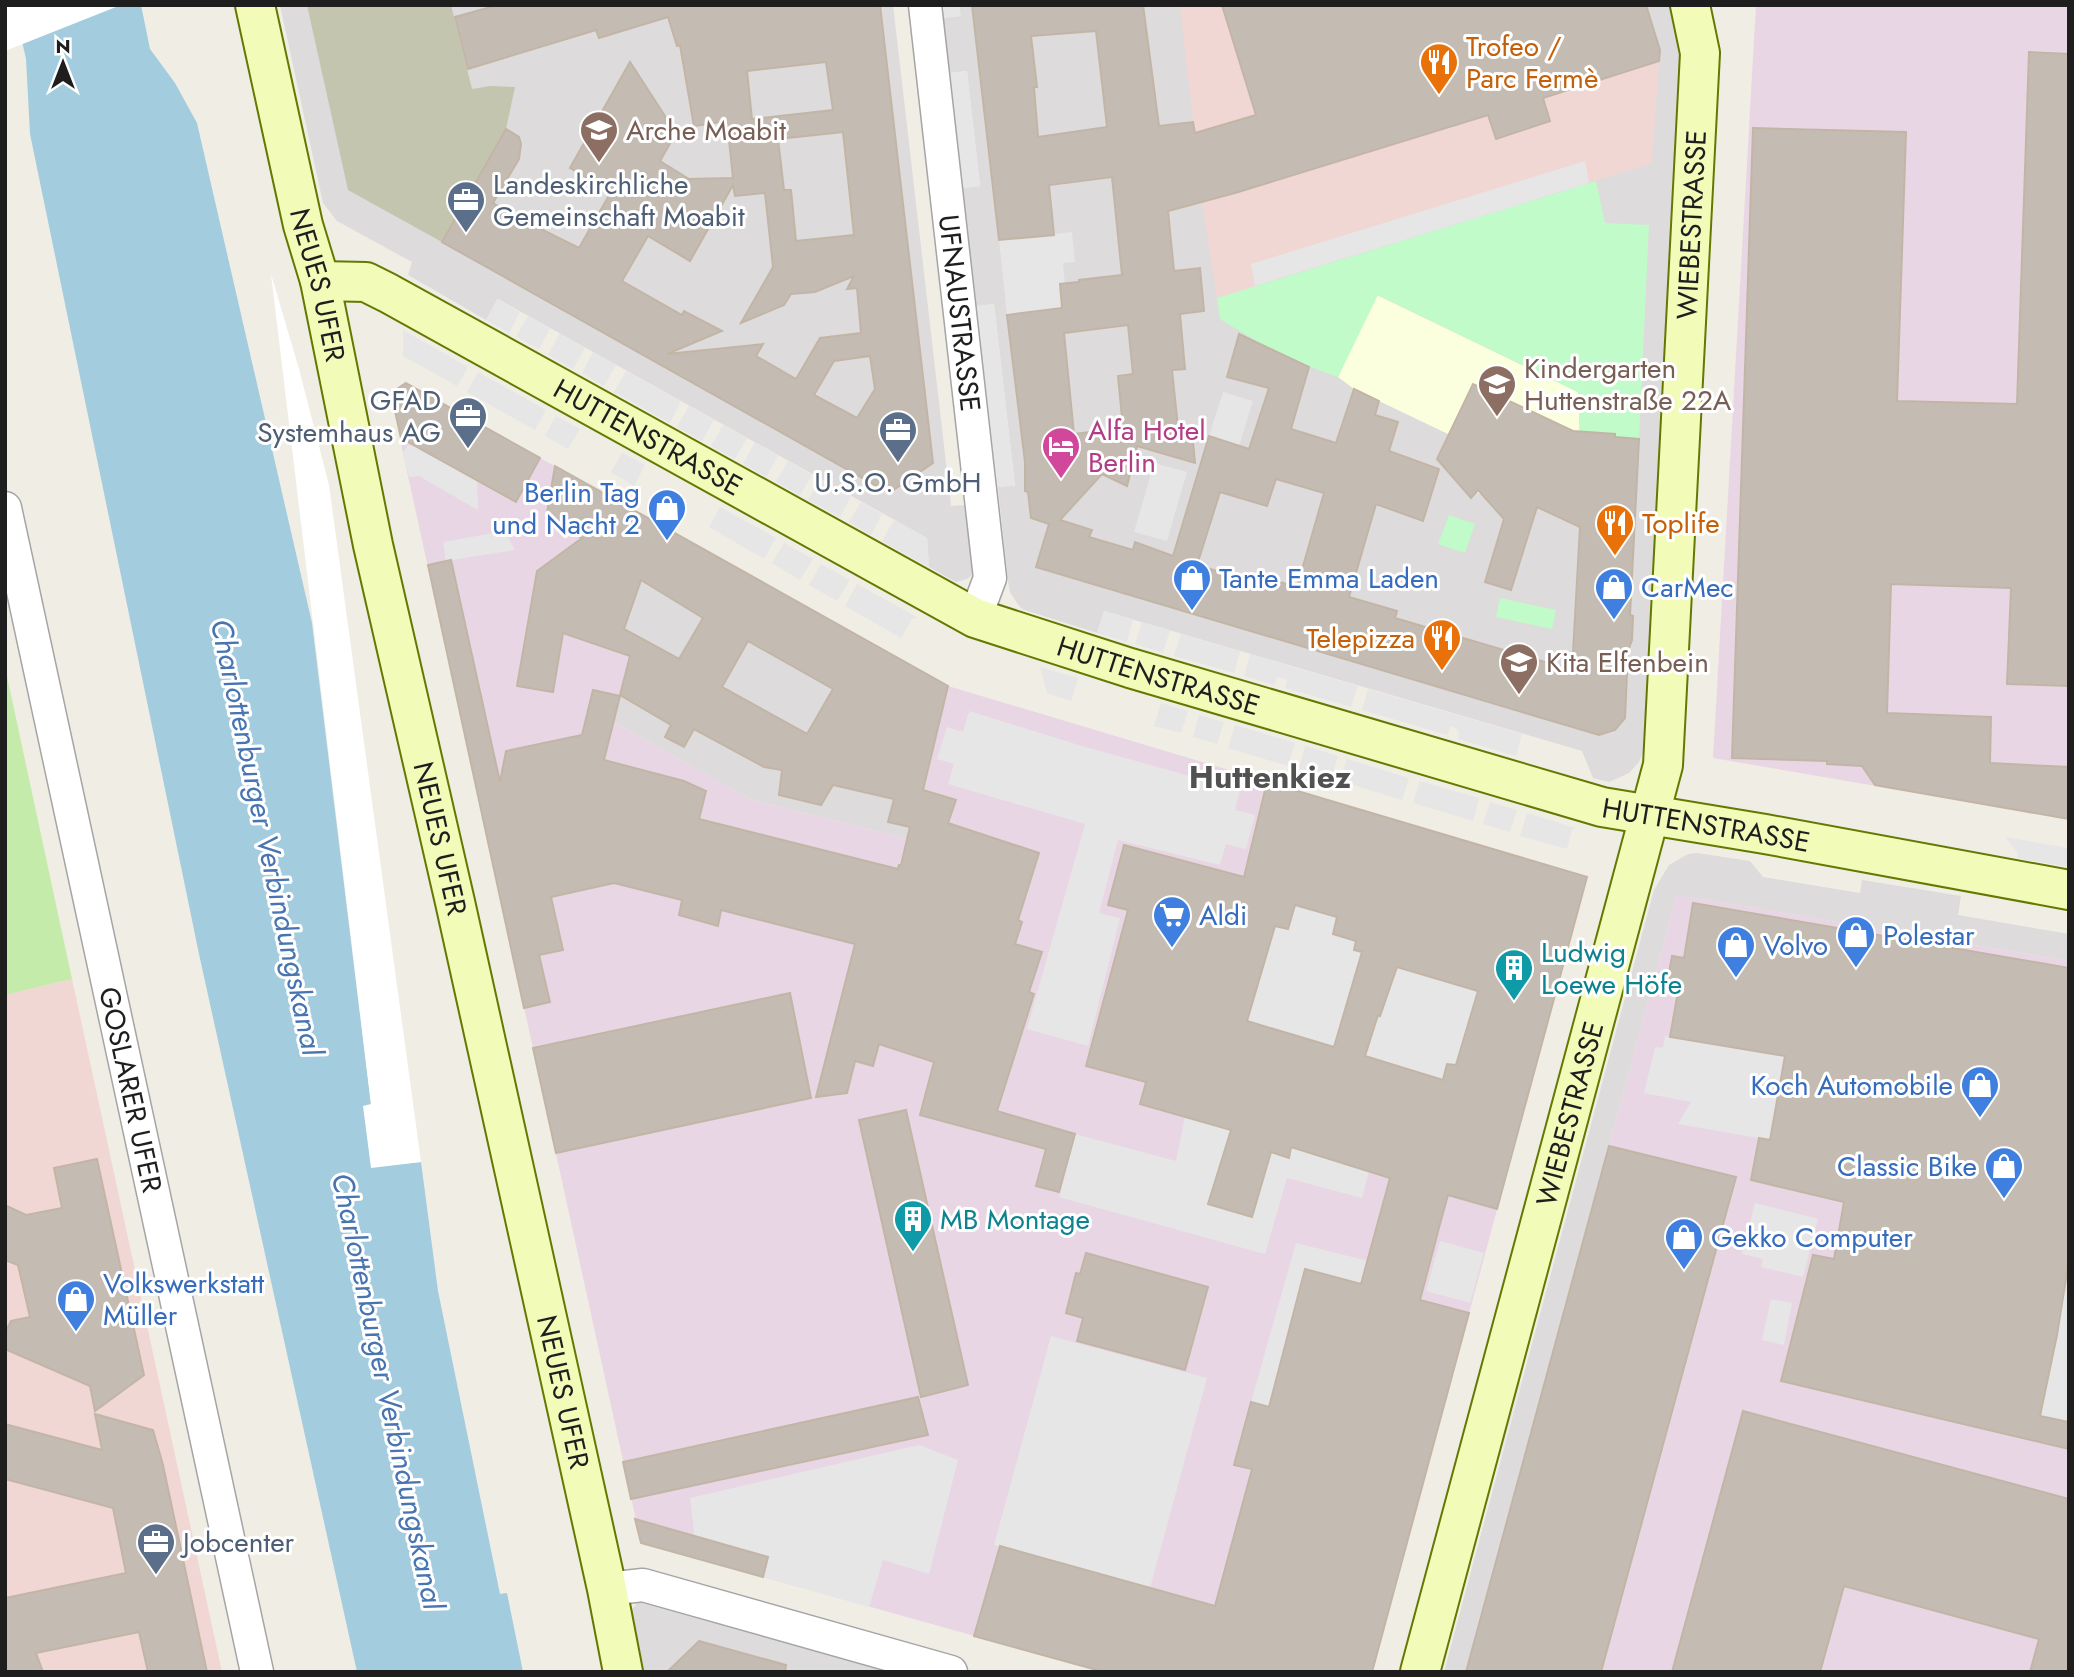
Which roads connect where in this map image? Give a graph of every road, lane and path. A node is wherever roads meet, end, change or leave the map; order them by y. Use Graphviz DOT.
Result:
graph roads {
  1 [pos="255,5"];
  2 [pos="925,5"];
  3 [pos="1690,5"];
  4 [pos="320,281"];
  5 [pos="5,508"];
  6 [pos="975,618"];
  7 [pos="1649,817"];
  8 [pos="2069,890"];
  9 [pos="607,1589"];
  10 [pos="257,1672"];
  11 [pos="623,1672"];
  12 [pos="951,1672"];
  13 [pos="1420,1672"];
  1 -- 4 [label="street, NEUES UFER"];
  2 -- 6 [label="street, UFNAUSTRASSE"];
  3 -- 7 [label="street, WIEBESTRASSE"];
  4 -- 6 [label="street, HUTTENSTRASSE"];
  4 -- 9 [label="street, NEUES UFER"];
  5 -- 10 [label="street, GOSLARER UFER"];
  6 -- 7 [label="street, HUTTENSTRASSE"];
  7 -- 8 [label="street, HUTTENSTRASSE"];
  7 -- 13 [label="street, WIEBESTRASSE"];
  9 -- 11 [label="street, NEUES UFER"];
  9 -- 12 [label="street"];
}
